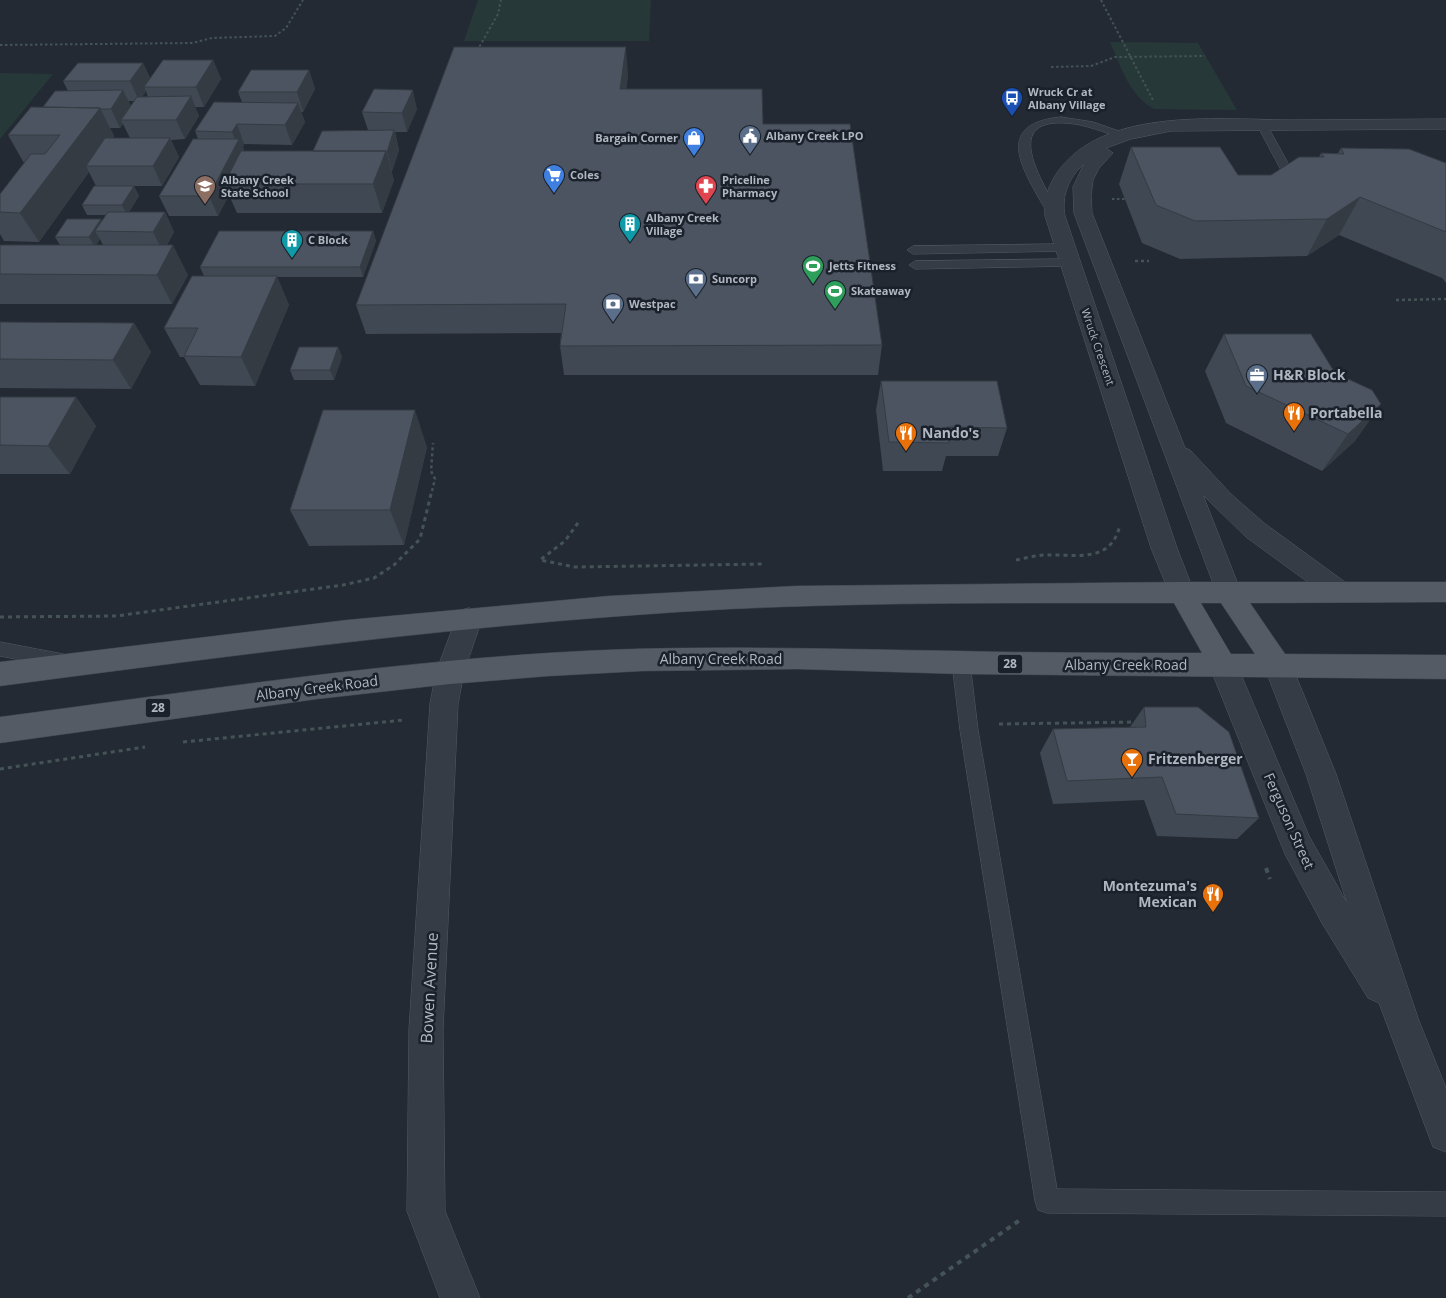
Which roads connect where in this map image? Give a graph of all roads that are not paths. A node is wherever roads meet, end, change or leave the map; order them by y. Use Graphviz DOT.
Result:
graph roads {
  1 [pos="1262,124"];
  2 [pos="1446,124"];
  3 [pos="1127,136"];
  4 [pos="1314,169"];
  5 [pos="1055,216"];
  6 [pos="912,250"];
  7 [pos="1068,255"];
  8 [pos="1099,255"];
  9 [pos="916,265"];
  10 [pos="1133,339"];
  11 [pos="1096,340"];
  12 [pos="1103,362"];
  13 [pos="1141,362"];
  14 [pos="1172,445"];
  15 [pos="1181,592"];
  16 [pos="1228,592"];
  17 [pos="1340,592"];
  18 [pos="1446,592"];
  19 [pos="469,619"];
  20 [pos="440,622"];
  21 [pos="0,649"];
  22 [pos="78,664"];
  23 [pos="962,664"];
  24 [pos="1223,666"];
  25 [pos="1278,666"];
  26 [pos="1446,667"];
  27 [pos="450,672"];
  28 [pos="0,674"];
  29 [pos="0,730"];
  30 [pos="1402,1021"];
  31 [pos="1446,1134"];
  32 [pos="1446,1204"];
  33 [pos="460,1298"];
  1 -- 2 [label="street, Wruck Crescent"];
  1 -- 3 [label="street, Wruck Crescent"];
  1 -- 4 [label="lane"];
  3 -- 5 [label="street, Wruck Crescent"];
  3 -- 5 [label="lane"];
  3 -- 8 [label="street, Wruck Crescent"];
  5 -- 7 [label="street, Wruck Crescent"];
  6 -- 7 [label="lane"];
  7 -- 8 [label="street"];
  7 -- 9 [label="lane"];
  7 -- 11 [label="street, Wruck Crescent"];
  8 -- 10 [label="street, Wruck Crescent"];
  10 -- 11 [label="street"];
  10 -- 13 [label="street, Wruck Crescent"];
  11 -- 12 [label="street, Wruck Crescent"];
  12 -- 13 [label="street"];
  12 -- 15 [label="street, Wruck Crescent"];
  13 -- 14 [label="street, Wruck Crescent"];
  14 -- 16 [label="street, Wruck Crescent"];
  14 -- 17 [label="street"];
  15 -- 16 [label="main road"];
  15 -- 19 [label="main road"];
  15 -- 24 [label="main road"];
  16 -- 17 [label="main road"];
  16 -- 25 [label="main road"];
  17 -- 18 [label="main road"];
  19 -- 20 [label="main road"];
  19 -- 27 [label="street, Bowen Avenue"];
  20 -- 22 [label="main road"];
  20 -- 27 [label="street, Bowen Avenue"];
  21 -- 22 [label="lane"];
  22 -- 28 [label="main road"];
  23 -- 24 [label="main road, Albany Creek Road / 28"];
  23 -- 27 [label="main road, Albany Creek Road / 28"];
  23 -- 32 [label="lane"];
  24 -- 25 [label="main road, Albany Creek Road / 28"];
  24 -- 30 [label="street, Ferguson Street"];
  25 -- 26 [label="main road, Albany Creek Road / 28"];
  25 -- 30 [label="street, Ferguson Street"];
  27 -- 29 [label="main road, Albany Creek Road / 28"];
  27 -- 33 [label="street, Bowen Avenue"];
  30 -- 31 [label="street, Ferguson Street"];
}
